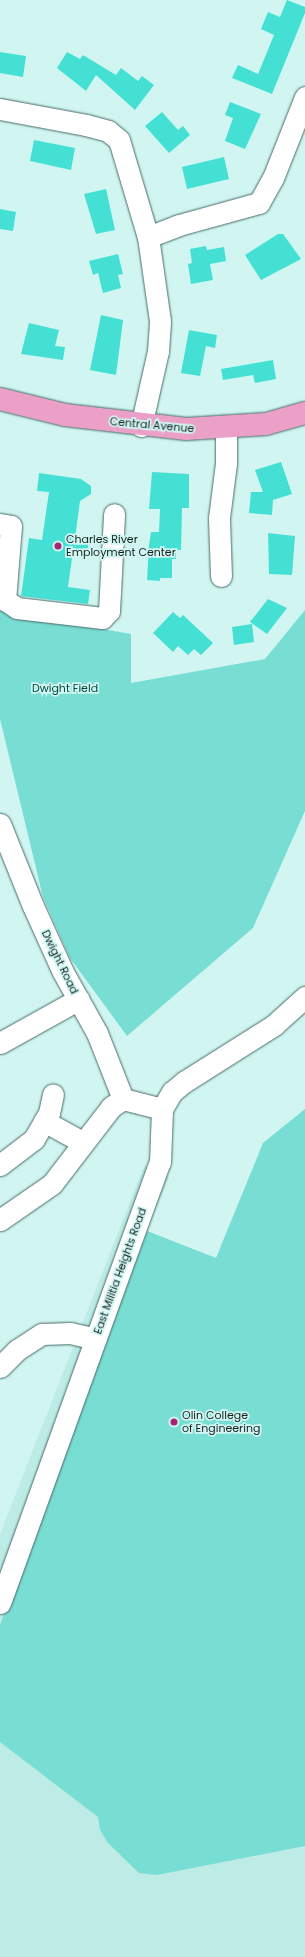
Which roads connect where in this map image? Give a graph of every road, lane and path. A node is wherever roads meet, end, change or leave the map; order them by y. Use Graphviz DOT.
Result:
graph roads {
  1 [pos="305,96"];
  2 [pos="0,109"];
  3 [pos="148,237"];
  4 [pos="0,399"];
  5 [pos="305,413"];
  6 [pos="141,426"];
  7 [pos="226,428"];
  8 [pos="114,514"];
  9 [pos="0,524"];
  10 [pos="221,576"];
  11 [pos="2,600"];
  12 [pos="0,824"];
  13 [pos="305,997"];
  14 [pos="78,999"];
  15 [pos="0,1043"];
  16 [pos="53,1094"];
  17 [pos="124,1099"];
  18 [pos="162,1109"];
  19 [pos="44,1121"];
  20 [pos="82,1142"];
  21 [pos="0,1165"];
  22 [pos="0,1220"];
  23 [pos="95,1339"];
  24 [pos="2,1362"];
  25 [pos="0,1603"];
  1 -- 3 [label="street"];
  2 -- 3 [label="street"];
  3 -- 6 [label="street"];
  4 -- 6 [label="main road, Central Avenue"];
  5 -- 7 [label="main road, Central Avenue"];
  6 -- 7 [label="main road, Central Avenue"];
  7 -- 10 [label="street"];
  8 -- 11 [label="street"];
  9 -- 11 [label="street"];
  12 -- 14 [label="street, Dwight Road"];
  13 -- 18 [label="street, East Militia Heights Road"];
  14 -- 15 [label="street"];
  14 -- 17 [label="street, Dwight Road"];
  16 -- 19 [label="street"];
  17 -- 18 [label="street"];
  17 -- 20 [label="street"];
  18 -- 23 [label="street, East Militia Heights Road"];
  19 -- 20 [label="street"];
  19 -- 21 [label="street"];
  20 -- 22 [label="street"];
  23 -- 24 [label="street"];
  23 -- 25 [label="street, East Militia Heights Road"];
}
